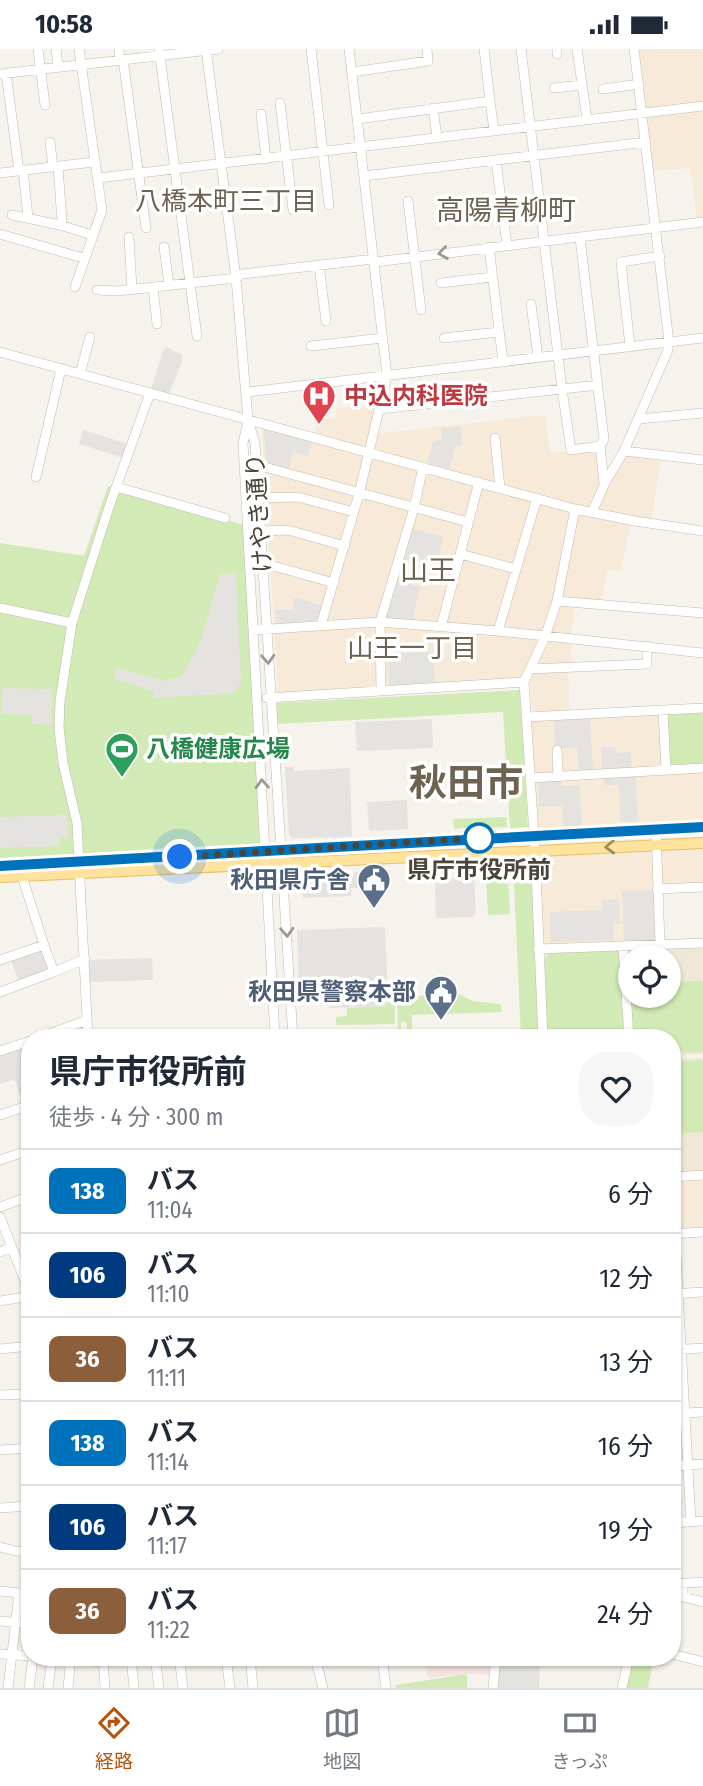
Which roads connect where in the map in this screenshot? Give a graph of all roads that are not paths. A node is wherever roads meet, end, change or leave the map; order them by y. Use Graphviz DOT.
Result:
graph roads {
  1 [pos="38,49"];
  2 [pos="56,49"];
  3 [pos="79,49"];
  4 [pos="119,49"];
  5 [pos="218,49"];
  6 [pos="311,49"];
  7 [pos="349,49"];
  8 [pos="427,49"];
  9 [pos="484,49"];
  10 [pos="521,49"];
  11 [pos="577,49"];
  12 [pos="634,49"];
  13 [pos="206,50"];
  14 [pos="159,52"];
  15 [pos="139,53"];
  16 [pos="122,59"];
  17 [pos="81,64"];
  18 [pos="58,66"];
  19 [pos="40,69"];
  20 [pos="352,72"];
  21 [pos="3,73"];
  22 [pos="582,85"];
  23 [pos="639,85"];
  24 [pos="554,88"];
  25 [pos="603,89"];
  26 [pos="491,101"];
  27 [pos="280,103"];
  28 [pos="45,105"];
  29 [pos="703,106"];
  30 [pos="433,109"];
  31 [pos="643,113"];
  32 [pos="261,114"];
  33 [pos="358,119"];
  34 [pos="587,120"];
  35 [pos="530,126"];
  36 [pos="494,131"];
  37 [pos="437,137"];
  38 [pos="50,142"];
  39 [pos="646,142"];
  40 [pos="361,148"];
  41 [pos="322,152"];
  42 [pos="286,156"];
  43 [pos="534,156"];
  44 [pos="265,159"];
  45 [pos="496,161"];
  46 [pos="94,162"];
  47 [pos="222,164"];
  48 [pos="56,167"];
  49 [pos="174,169"];
  50 [pos="21,170"];
  51 [pos="0,173"];
  52 [pos="137,173"];
  53 [pos="364,176"];
  54 [pos="98,179"];
  55 [pos="408,201"];
  56 [pos="329,205"];
  57 [pos="293,210"];
  58 [pos="12,215"];
  59 [pos="28,217"];
  60 [pos="703,222"];
  61 [pos="60,225"];
  62 [pos="146,228"];
  63 [pos="657,228"];
  64 [pos="0,234"];
  65 [pos="92,235"];
  66 [pos="129,237"];
  67 [pos="580,238"];
  68 [pos="544,241"];
  69 [pos="507,245"];
  70 [pos="164,247"];
  71 [pos="489,247"];
  72 [pos="660,256"];
  73 [pos="415,257"];
  74 [pos="83,258"];
  75 [pos="374,260"];
  76 [pos="319,265"];
  77 [pos="492,277"];
  78 [pos="236,278"];
  79 [pos="191,283"];
  80 [pos="441,283"];
  81 [pos="169,285"];
  82 [pos="75,287"];
  83 [pos="153,287"];
  84 [pos="132,289"];
  85 [pos="96,290"];
  86 [pos="531,304"];
  87 [pos="421,310"];
  88 [pos="326,321"];
  89 [pos="157,324"];
  90 [pos="499,332"];
  91 [pos="197,336"];
  92 [pos="90,337"];
  93 [pos="383,338"];
  94 [pos="444,338"];
  95 [pos="703,338"];
  96 [pos="669,342"];
  97 [pos="311,346"];
  98 [pos="630,347"];
  99 [pos="594,351"];
  100 [pos="0,352"];
  101 [pos="558,355"];
  102 [pos="538,358"];
  103 [pos="503,362"];
  104 [pos="61,369"];
  105 [pos="80,374"];
  106 [pos="387,376"];
  107 [pos="598,385"];
  108 [pos="562,389"];
  109 [pos="247,392"];
  110 [pos="150,393"];
  111 [pos="380,409"];
  112 [pos="703,412"];
  113 [pos="639,419"];
  114 [pos="248,420"];
  115 [pos="495,438"];
  116 [pos="600,446"];
  117 [pos="624,451"];
  118 [pos="369,452"];
  119 [pos="703,460"];
  120 [pos="257,465"];
  121 [pos="423,467"];
  122 [pos="36,477"];
  123 [pos="479,482"];
  124 [pos="604,484"];
  125 [pos="117,487"];
  126 [pos="500,488"];
  127 [pos="359,494"];
  128 [pos="247,498"];
  129 [pos="259,498"];
  130 [pos="537,498"];
  131 [pos="414,508"];
  132 [pos="575,509"];
  133 [pos="354,512"];
  134 [pos="592,512"];
  135 [pos="225,518"];
  136 [pos="468,522"];
  137 [pos="261,531"];
  138 [pos="703,531"];
  139 [pos="345,546"];
  140 [pos="460,554"];
  141 [pos="250,563"];
  142 [pos="263,563"];
  143 [pos="516,569"];
  144 [pos="334,583"];
  145 [pos="558,601"];
  146 [pos="0,608"];
  147 [pos="703,613"];
  148 [pos="380,622"];
  149 [pos="72,623"];
  150 [pos="321,625"];
  151 [pos="441,627"];
  152 [pos="267,629"];
  153 [pos="254,630"];
  154 [pos="498,631"];
  155 [pos="545,637"];
  156 [pos="647,646"];
  157 [pos="703,653"];
  158 [pos="530,669"];
  159 [pos="524,682"];
  160 [pos="381,691"];
  161 [pos="271,698"];
  162 [pos="257,699"];
  163 [pos="703,708"];
  164 [pos="663,710"];
  165 [pos="527,717"];
  166 [pos="556,750"];
  167 [pos="703,768"];
  168 [pos="666,770"];
  169 [pos="558,776"];
  170 [pos="530,778"];
  171 [pos="703,827"];
  172 [pos="656,830"];
  173 [pos="534,836"];
  174 [pos="703,843"];
  175 [pos="656,845"];
  176 [pos="535,850"];
  177 [pos="282,851"];
  178 [pos="265,852"];
  179 [pos="283,863"];
  180 [pos="266,864"];
  181 [pos="0,866"];
  182 [pos="80,867"];
  183 [pos="22,876"];
  184 [pos="0,877"];
  185 [pos="703,887"];
  186 [pos="657,889"];
  187 [pos="703,943"];
  188 [pos="660,944"];
  189 [pos="44,945"];
  190 [pos="642,945"];
  191 [pos="618,946"];
  192 [pos="538,949"];
  193 [pos="85,959"];
  194 [pos="0,960"];
  195 [pos="54,972"];
  196 [pos="0,992"];
  197 [pos="627,1008"];
  198 [pos="87,1020"];
  199 [pos="62,1029"];
  200 [pos="88,1029"];
  201 [pos="275,1029"];
  202 [pos="292,1029"];
  203 [pos="542,1029"];
  204 [pos="628,1029"];
  205 [pos="21,1044"];
  206 [pos="0,1051"];
  207 [pos="21,1108"];
  208 [pos="0,1115"];
  209 [pos="21,1153"];
  210 [pos="0,1160"];
  211 [pos="703,1175"];
  212 [pos="681,1176"];
  213 [pos="21,1199"];
  214 [pos="0,1207"];
  215 [pos="0,1216"];
  216 [pos="703,1232"];
  217 [pos="681,1233"];
  218 [pos="12,1247"];
  219 [pos="0,1252"];
  220 [pos="21,1271"];
  221 [pos="703,1292"];
  222 [pos="681,1294"];
  223 [pos="21,1297"];
  224 [pos="0,1301"];
  225 [pos="21,1347"];
  226 [pos="703,1348"];
  227 [pos="0,1349"];
  228 [pos="681,1350"];
  229 [pos="681,1389"];
  230 [pos="21,1394"];
  231 [pos="0,1395"];
  232 [pos="703,1412"];
  233 [pos="681,1413"];
  234 [pos="684,1413"];
  235 [pos="21,1449"];
  236 [pos="0,1450"];
  237 [pos="703,1464"];
  238 [pos="681,1465"];
  239 [pos="688,1465"];
  240 [pos="21,1507"];
  241 [pos="0,1508"];
  242 [pos="703,1521"];
  243 [pos="691,1522"];
  244 [pos="681,1523"];
  245 [pos="0,1547"];
  246 [pos="21,1550"];
  247 [pos="703,1582"];
  248 [pos="683,1584"];
  249 [pos="0,1591"];
  250 [pos="19,1593"];
  251 [pos="703,1602"];
  252 [pos="0,1621"];
  253 [pos="15,1622"];
  254 [pos="21,1623"];
  255 [pos="0,1654"];
  256 [pos="11,1655"];
  257 [pos="21,1656"];
  258 [pos="681,1656"];
  259 [pos="703,1662"];
  260 [pos="30,1666"];
  261 [pos="51,1666"];
  262 [pos="70,1666"];
  263 [pos="103,1666"];
  264 [pos="132,1666"];
  265 [pos="157,1666"];
  266 [pos="180,1666"];
  267 [pos="227,1666"];
  268 [pos="251,1666"];
  269 [pos="317,1666"];
  270 [pos="383,1666"];
  271 [pos="495,1666"];
  272 [pos="627,1666"];
  273 [pos="8,1688"];
  274 [pos="29,1688"];
  275 [pos="48,1688"];
  276 [pos="68,1688"];
  277 [pos="105,1688"];
  278 [pos="134,1688"];
  279 [pos="159,1688"];
  280 [pos="183,1688"];
  281 [pos="230,1688"];
  282 [pos="253,1688"];
  283 [pos="323,1688"];
  284 [pos="386,1688"];
  285 [pos="493,1688"];
  286 [pos="622,1688"];
  1 -- 19 [label="street"];
  2 -- 18 [label="street"];
  3 -- 17 [label="street"];
  4 -- 16 [label="street"];
  5 -- 13 [label="street"];
  6 -- 41 [label="street"];
  7 -- 20 [label="street"];
  8 -- 20 [label="street"];
  9 -- 26 [label="street"];
  10 -- 35 [label="street"];
  11 -- 22 [label="street"];
  12 -- 23 [label="street"];
  13 -- 14 [label="street"];
  13 -- 47 [label="street"];
  14 -- 15 [label="street"];
  14 -- 49 [label="street"];
  15 -- 16 [label="street"];
  16 -- 17 [label="street"];
  16 -- 52 [label="street"];
  17 -- 18 [label="street"];
  17 -- 46 [label="street"];
  18 -- 19 [label="street"];
  19 -- 21 [label="street"];
  19 -- 28 [label="street"];
  20 -- 33 [label="street"];
  21 -- 50 [label="street"];
  22 -- 24 [label="street"];
  22 -- 34 [label="street"];
  23 -- 25 [label="street"];
  23 -- 31 [label="street"];
  26 -- 30 [label="street"];
  26 -- 36 [label="street"];
  27 -- 42 [label="street"];
  29 -- 31 [label="street"];
  30 -- 33 [label="street"];
  30 -- 37 [label="street"];
  31 -- 34 [label="street"];
  31 -- 39 [label="street"];
  32 -- 44 [label="street"];
  33 -- 40 [label="street"];
  34 -- 35 [label="street"];
  35 -- 36 [label="street"];
  35 -- 43 [label="street"];
  36 -- 37 [label="street"];
  37 -- 40 [label="street"];
  38 -- 48 [label="street"];
  39 -- 43 [label="street"];
  39 -- 63 [label="street"];
  40 -- 41 [label="street"];
  40 -- 53 [label="street"];
  41 -- 42 [label="street"];
  41 -- 56 [label="street"];
  42 -- 44 [label="street"];
  42 -- 57 [label="street"];
  43 -- 45 [label="street"];
  43 -- 68 [label="street"];
  44 -- 47 [label="street"];
  45 -- 53 [label="street"];
  45 -- 69 [label="street"];
  46 -- 48 [label="street"];
  46 -- 54 [label="street"];
  47 -- 49 [label="street"];
  47 -- 78 [label="street"];
  48 -- 50 [label="street"];
  48 -- 61 [label="street"];
  49 -- 52 [label="street"];
  49 -- 79 [label="street"];
  50 -- 51 [label="street"];
  50 -- 59 [label="street"];
  52 -- 54 [label="street"];
  52 -- 62 [label="street"];
  53 -- 75 [label="street"];
  54 -- 65 [label="street"];
  55 -- 73 [label="street"];
  58 -- 59 [label="street"];
  59 -- 61 [label="street"];
  60 -- 63 [label="street"];
  61 -- 65 [label="street"];
  63 -- 67 [label="street"];
  63 -- 72 [label="street"];
  64 -- 74 [label="street"];
  65 -- 74 [label="street"];
  66 -- 84 [label="street"];
  67 -- 68 [label="street"];
  67 -- 99 [label="street"];
  68 -- 69 [label="street"];
  68 -- 101 [label="street"];
  69 -- 71 [label="street"];
  70 -- 81 [label="street"];
  71 -- 73 [label="street, one-way"];
  71 -- 77 [label="street"];
  72 -- 96 [label="street"];
  72 -- 98 [label="street"];
  73 -- 75 [label="street"];
  73 -- 87 [label="street"];
  74 -- 82 [label="street"];
  75 -- 76 [label="street"];
  75 -- 93 [label="street"];
  76 -- 78 [label="street"];
  76 -- 88 [label="street"];
  77 -- 80 [label="street"];
  77 -- 90 [label="street"];
  78 -- 79 [label="street"];
  78 -- 109 [label="street"];
  79 -- 81 [label="street"];
  79 -- 91 [label="street"];
  81 -- 83 [label="street"];
  83 -- 84 [label="street"];
  83 -- 89 [label="street"];
  84 -- 85 [label="street"];
  86 -- 102 [label="street"];
  90 -- 94 [label="street"];
  90 -- 103 [label="street"];
  92 -- 105 [label="street"];
  93 -- 97 [label="street"];
  93 -- 106 [label="street"];
  95 -- 96 [label="street"];
  96 -- 98 [label="street"];
  96 -- 113 [label="street"];
  98 -- 99 [label="street"];
  99 -- 101 [label="street"];
  99 -- 107 [label="street"];
  100 -- 104 [label="street"];
  101 -- 102 [label="street"];
  101 -- 108 [label="street"];
  102 -- 103 [label="street"];
  103 -- 106 [label="street"];
  104 -- 105 [label="street"];
  104 -- 122 [label="street"];
  105 -- 110 [label="street"];
  106 -- 109 [label="street"];
  106 -- 111 [label="street"];
  107 -- 108 [label="street"];
  107 -- 116 [label="street"];
  108 -- 111 [label="street"];
  108 -- 116 [label="street"];
  109 -- 114 [label="street"];
  110 -- 114 [label="street"];
  110 -- 125 [label="street"];
  111 -- 118 [label="street"];
  112 -- 113 [label="street"];
  113 -- 117 [label="street"];
  114 -- 118 [label="street"];
  114 -- 120 [label="street, けやき通り"];
  114 -- 128 [label="street, けやき通り"];
  115 -- 126 [label="street"];
  116 -- 124 [label="street"];
  117 -- 119 [label="street"];
  117 -- 124 [label="street"];
  118 -- 121 [label="street"];
  118 -- 127 [label="street"];
  120 -- 127 [label="street"];
  120 -- 129 [label="street, けやき通り"];
  121 -- 123 [label="street"];
  121 -- 131 [label="street"];
  123 -- 126 [label="street"];
  123 -- 136 [label="street"];
  124 -- 134 [label="street"];
  125 -- 135 [label="street"];
  125 -- 149 [label="street"];
  126 -- 130 [label="street"];
  127 -- 131 [label="street"];
  127 -- 133 [label="street"];
  128 -- 129 [label="street"];
  128 -- 141 [label="street, けやき通り"];
  129 -- 133 [label="street"];
  129 -- 137 [label="street, けやき通り"];
  130 -- 132 [label="street"];
  130 -- 143 [label="street"];
  131 -- 136 [label="street"];
  131 -- 148 [label="street"];
  132 -- 134 [label="street"];
  132 -- 145 [label="street"];
  133 -- 139 [label="street"];
  134 -- 138 [label="street"];
  136 -- 140 [label="street"];
  137 -- 139 [label="street"];
  137 -- 142 [label="street, けやき通り"];
  139 -- 144 [label="street"];
  140 -- 143 [label="street"];
  140 -- 151 [label="street"];
  141 -- 142 [label="street"];
  141 -- 153 [label="street, けやき通り"];
  142 -- 144 [label="street"];
  142 -- 152 [label="street, けやき通り"];
  143 -- 154 [label="street"];
  144 -- 150 [label="street"];
  145 -- 147 [label="street"];
  145 -- 155 [label="street"];
  146 -- 149 [label="street"];
  148 -- 150 [label="street"];
  148 -- 151 [label="street"];
  148 -- 160 [label="street"];
  149 -- 182 [label="street"];
  150 -- 152 [label="street"];
  151 -- 154 [label="street"];
  152 -- 153 [label="street"];
  152 -- 161 [label="street, けやき通り, one-way"];
  153 -- 162 [label="street, けやき通り"];
  154 -- 155 [label="street"];
  155 -- 156 [label="street"];
  155 -- 158 [label="street"];
  156 -- 157 [label="street"];
  156 -- 158 [label="street"];
  158 -- 159 [label="street"];
  159 -- 160 [label="street"];
  159 -- 165 [label="street"];
  160 -- 161 [label="street"];
  161 -- 162 [label="street"];
  161 -- 177 [label="street, けやき通り"];
  178 -- 162 [label="street, けやき通り, one-way"];
  163 -- 164 [label="street"];
  164 -- 165 [label="street"];
  164 -- 168 [label="street"];
  165 -- 170 [label="street"];
  166 -- 169 [label="street"];
  167 -- 168 [label="street"];
  168 -- 169 [label="street"];
  169 -- 170 [label="street"];
  170 -- 173 [label="street"];
  171 -- 172 [label="main road"];
  172 -- 173 [label="main road"];
  172 -- 175 [label="street"];
  173 -- 176 [label="street"];
  173 -- 177 [label="main road"];
  174 -- 175 [label="main road"];
  175 -- 176 [label="main road, one-way"];
  175 -- 186 [label="street"];
  176 -- 179 [label="main road"];
  176 -- 192 [label="street"];
  177 -- 178 [label="main road"];
  177 -- 179 [label="street, けやき通り"];
  178 -- 180 [label="street, けやき通り"];
  178 -- 182 [label="main road"];
  179 -- 180 [label="main road"];
  179 -- 202 [label="street, けやき通り, one-way"];
  180 -- 182 [label="main road"];
  180 -- 201 [label="street"];
  181 -- 182 [label="main road"];
  182 -- 183 [label="main road"];
  182 -- 193 [label="street"];
  183 -- 184 [label="main road"];
  183 -- 189 [label="street"];
  185 -- 186 [label="street"];
  186 -- 188 [label="street"];
  187 -- 188 [label="street"];
  188 -- 190 [label="street"];
  189 -- 194 [label="street"];
  189 -- 195 [label="street"];
  191 -- 192 [label="street"];
  192 -- 203 [label="street"];
  193 -- 195 [label="street"];
  193 -- 198 [label="street"];
  195 -- 196 [label="street"];
  197 -- 204 [label="street"];
  198 -- 199 [label="street"];
  198 -- 200 [label="street"];
  205 -- 206 [label="street"];
  207 -- 208 [label="street"];
  209 -- 210 [label="street"];
  211 -- 212 [label="street"];
  213 -- 214 [label="street"];
  215 -- 218 [label="street"];
  216 -- 217 [label="street"];
  218 -- 219 [label="street"];
  218 -- 220 [label="street"];
  221 -- 222 [label="street"];
  223 -- 224 [label="street"];
  225 -- 227 [label="street"];
  226 -- 228 [label="street"];
  229 -- 234 [label="street"];
  230 -- 231 [label="street"];
  232 -- 234 [label="street"];
  233 -- 234 [label="street"];
  234 -- 239 [label="street"];
  235 -- 236 [label="street"];
  237 -- 239 [label="street"];
  238 -- 239 [label="street"];
  239 -- 243 [label="street"];
  240 -- 241 [label="street"];
  242 -- 243 [label="street"];
  243 -- 244 [label="street"];
  245 -- 246 [label="street"];
  247 -- 248 [label="street"];
  248 -- 251 [label="street"];
  249 -- 250 [label="street"];
  250 -- 253 [label="street"];
  252 -- 253 [label="street"];
  253 -- 254 [label="street"];
  253 -- 256 [label="street"];
  255 -- 256 [label="street"];
  256 -- 257 [label="street"];
  256 -- 273 [label="street"];
  258 -- 259 [label="street"];
  260 -- 274 [label="street"];
  261 -- 275 [label="street"];
  262 -- 276 [label="street"];
  263 -- 277 [label="street"];
  264 -- 278 [label="street"];
  265 -- 279 [label="street"];
  266 -- 280 [label="street"];
  267 -- 281 [label="street"];
  268 -- 282 [label="street"];
  269 -- 283 [label="street"];
  270 -- 284 [label="street"];
  271 -- 285 [label="street"];
  272 -- 286 [label="street"];
}
